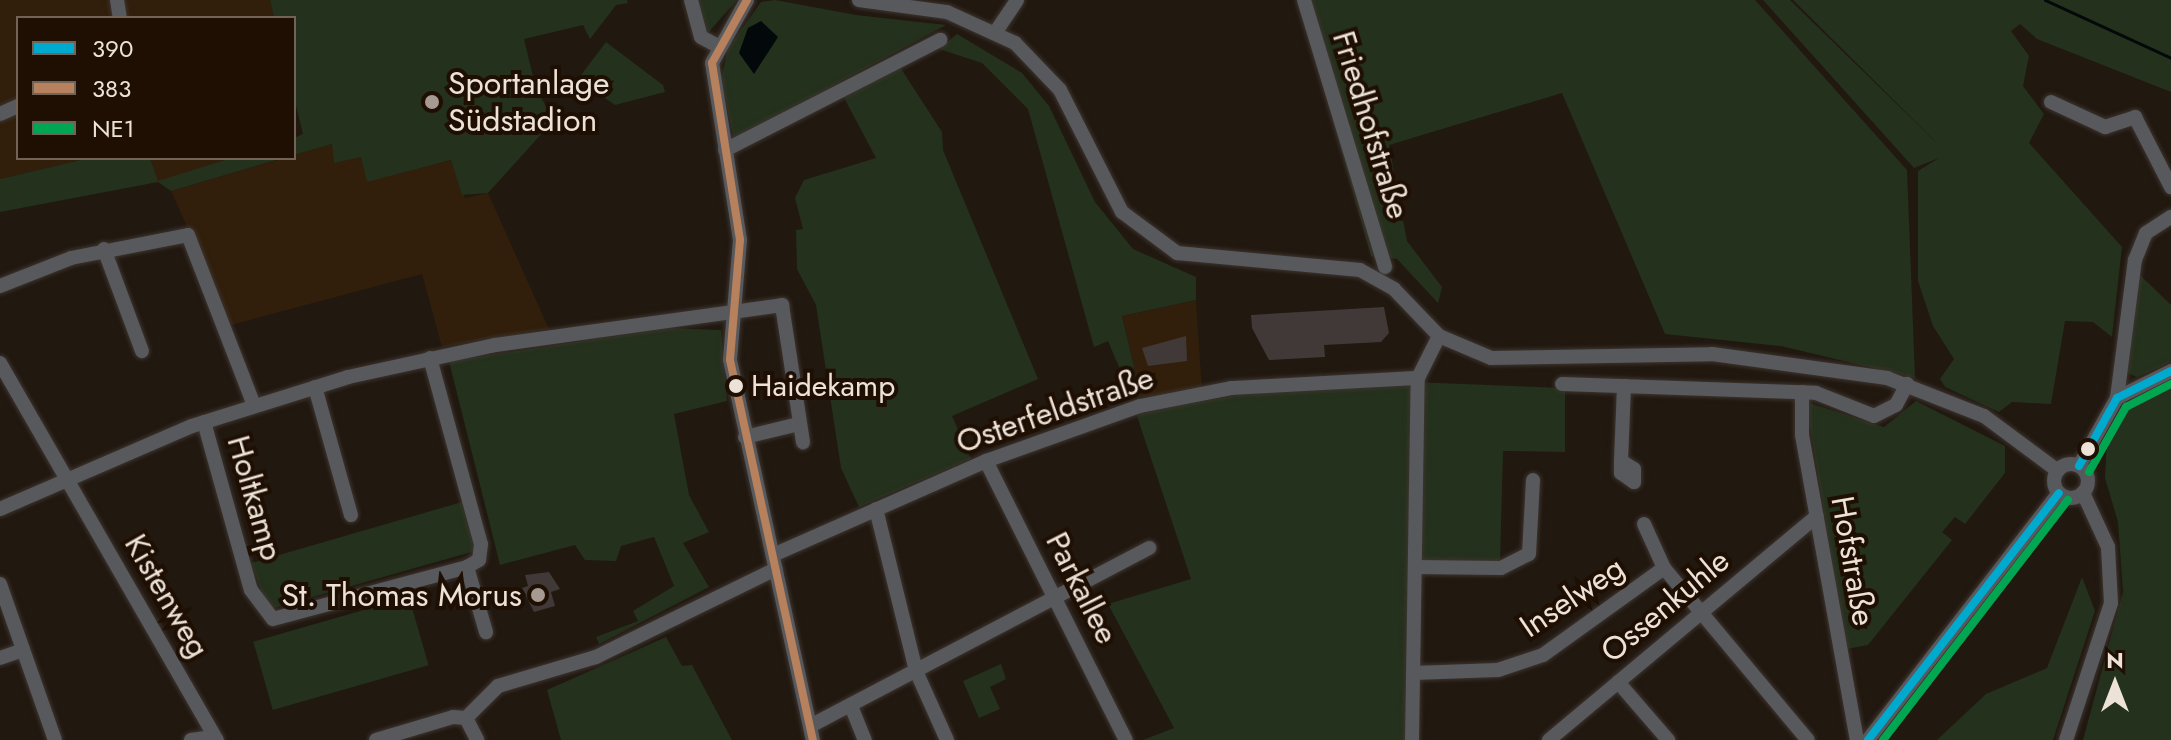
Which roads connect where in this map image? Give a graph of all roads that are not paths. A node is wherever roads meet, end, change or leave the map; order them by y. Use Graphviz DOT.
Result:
graph roads {
  1 [pos="691,0"];
  2 [pos="747,0"];
  3 [pos="859,0"];
  4 [pos="1017,0"];
  5 [pos="1304,0"];
  6 [pos="997,30"];
  7 [pos="940,40"];
  8 [pos="716,45"];
  9 [pos="2051,102"];
  10 [pos="725,150"];
  11 [pos="2171,187"];
  12 [pos="2171,217"];
  13 [pos="104,249"];
  14 [pos="1385,267"];
  15 [pos="0,286"];
  16 [pos="733,311"];
  17 [pos="1439,336"];
  18 [pos="142,351"];
  19 [pos="430,358"];
  20 [pos="0,363"];
  21 [pos="2171,371"];
  22 [pos="1418,378"];
  23 [pos="1562,384"];
  24 [pos="1907,384"];
  25 [pos="1624,386"];
  26 [pos="315,387"];
  27 [pos="1802,392"];
  28 [pos="2117,398"];
  29 [pos="254,405"];
  30 [pos="204,422"];
  31 [pos="799,424"];
  32 [pos="745,437"];
  33 [pos="803,442"];
  34 [pos="986,461"];
  35 [pos="1621,461"];
  36 [pos="2079,466"];
  37 [pos="2058,471"];
  38 [pos="1533,480"];
  39 [pos="69,484"];
  40 [pos="2059,493"];
  41 [pos="2083,493"];
  42 [pos="0,509"];
  43 [pos="876,509"];
  44 [pos="351,515"];
  45 [pos="1817,516"];
  46 [pos="1644,524"];
  47 [pos="1149,548"];
  48 [pos="774,562"];
  49 [pos="467,567"];
  50 [pos="1415,567"];
  51 [pos="1664,568"];
  52 [pos="0,584"];
  53 [pos="1055,598"];
  54 [pos="1700,613"];
  55 [pos="486,632"];
  56 [pos="23,650"];
  57 [pos="0,658"];
  58 [pos="916,671"];
  59 [pos="1413,673"];
  60 [pos="1618,682"];
  61 [pos="851,706"];
  62 [pos="466,718"];
  63 [pos="813,732"];
  64 [pos="215,738"];
  65 [pos="1123,739"];
  66 [pos="55,740"];
  67 [pos="191,740"];
  68 [pos="376,740"];
  69 [pos="477,740"];
  70 [pos="865,740"];
  71 [pos="947,740"];
  72 [pos="1412,740"];
  73 [pos="1549,740"];
  74 [pos="1668,740"];
  75 [pos="1808,740"];
  76 [pos="1857,740"];
  77 [pos="1868,740"];
  78 [pos="2066,740"];
  1 -- 8 [label="street"];
  2 -- 8 [label="street"];
  3 -- 6 [label="street"];
  4 -- 6 [label="street"];
  5 -- 14 [label="street, Friedhofstraße"];
  6 -- 17 [label="street"];
  7 -- 10 [label="street"];
  8 -- 10 [label="street"];
  9 -- 11 [label="street"];
  10 -- 16 [label="street"];
  12 -- 28 [label="street"];
  13 -- 15 [label="street"];
  13 -- 18 [label="street"];
  13 -- 29 [label="street"];
  16 -- 19 [label="street"];
  16 -- 31 [label="street"];
  16 -- 32 [label="street"];
  17 -- 22 [label="street"];
  17 -- 24 [label="street"];
  19 -- 26 [label="street"];
  19 -- 49 [label="street"];
  20 -- 39 [label="street, Kistenweg"];
  21 -- 28 [label="street"];
  22 -- 34 [label="street, Osterfeldstraße"];
  22 -- 50 [label="street"];
  23 -- 25 [label="street"];
  24 -- 27 [label="street"];
  24 -- 37 [label="street"];
  25 -- 27 [label="street"];
  25 -- 35 [label="street"];
  26 -- 29 [label="street"];
  26 -- 44 [label="street"];
  27 -- 45 [label="street, Hofstraße"];
  28 -- 36 [label="street"];
  29 -- 30 [label="street"];
  30 -- 39 [label="street"];
  30 -- 49 [label="street, Holtkamp"];
  31 -- 32 [label="street"];
  31 -- 33 [label="street"];
  32 -- 48 [label="street"];
  34 -- 43 [label="street, Osterfeldstraße"];
  34 -- 53 [label="street, Parkallee"];
  36 -- 37 [label="street"];
  36 -- 41 [label="street"];
  37 -- 40 [label="street"];
  38 -- 50 [label="street"];
  39 -- 42 [label="street"];
  39 -- 64 [label="street, Kistenweg"];
  40 -- 41 [label="street"];
  40 -- 77 [label="street"];
  41 -- 78 [label="street"];
  43 -- 48 [label="street, Osterfeldstraße"];
  43 -- 58 [label="street"];
  45 -- 54 [label="street, Ossenkuhle"];
  45 -- 76 [label="street, Hofstraße"];
  46 -- 51 [label="street"];
  47 -- 53 [label="street"];
  48 -- 62 [label="street, Osterfeldstraße"];
  48 -- 63 [label="street"];
  49 -- 55 [label="street"];
  50 -- 59 [label="street"];
  51 -- 54 [label="street"];
  51 -- 59 [label="street, Inselweg"];
  52 -- 56 [label="street"];
  53 -- 58 [label="street"];
  53 -- 65 [label="street, Parkallee"];
  54 -- 60 [label="street, Ossenkuhle"];
  54 -- 75 [label="street"];
  56 -- 57 [label="street"];
  56 -- 66 [label="street"];
  58 -- 61 [label="street"];
  58 -- 71 [label="street"];
  59 -- 72 [label="street"];
  60 -- 73 [label="street, Ossenkuhle"];
  60 -- 74 [label="street"];
  61 -- 63 [label="street"];
  61 -- 70 [label="street"];
  62 -- 68 [label="street"];
  62 -- 69 [label="street"];
  64 -- 67 [label="street"];
}
